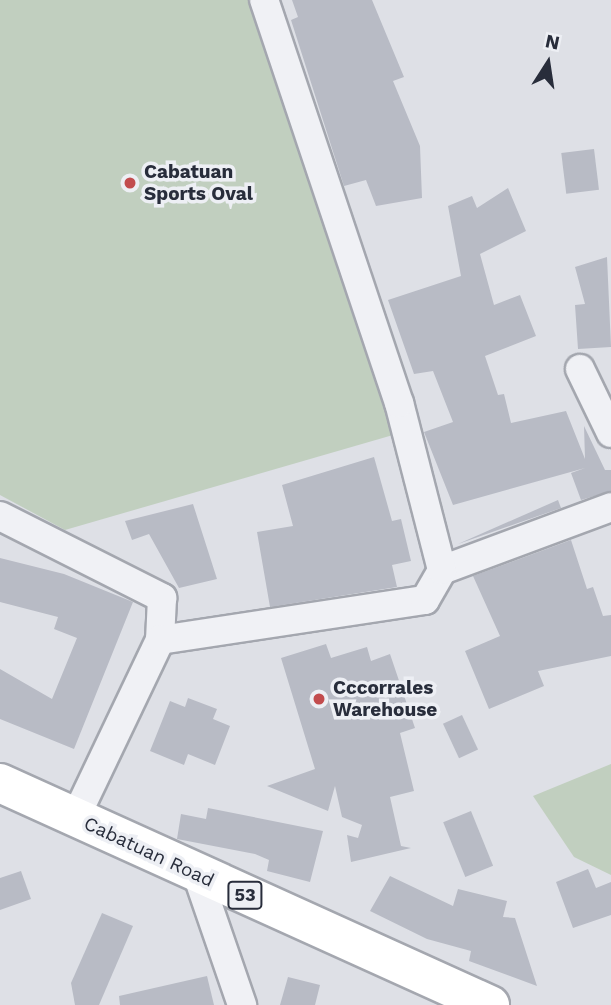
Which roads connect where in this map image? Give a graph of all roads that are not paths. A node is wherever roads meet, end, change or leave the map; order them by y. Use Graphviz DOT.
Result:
graph roads {
  1 [pos="264,0"];
  2 [pos="580,369"];
  3 [pos="611,433"];
  4 [pos="611,507"];
  5 [pos="0,516"];
  6 [pos="442,570"];
  7 [pos="160,640"];
  8 [pos="0,783"];
  9 [pos="75,818"];
  10 [pos="197,874"];
  11 [pos="242,1005"];
  12 [pos="490,1005"];
  1 -- 6 [label="street"];
  2 -- 3 [label="street"];
  4 -- 6 [label="street"];
  5 -- 7 [label="street"];
  6 -- 7 [label="street"];
  7 -- 9 [label="street"];
  8 -- 9 [label="highway, Cabatuan Road / 53"];
  9 -- 10 [label="highway, Cabatuan Road / 53"];
  10 -- 11 [label="street"];
  10 -- 12 [label="highway, Cabatuan Road / 53"];
}
